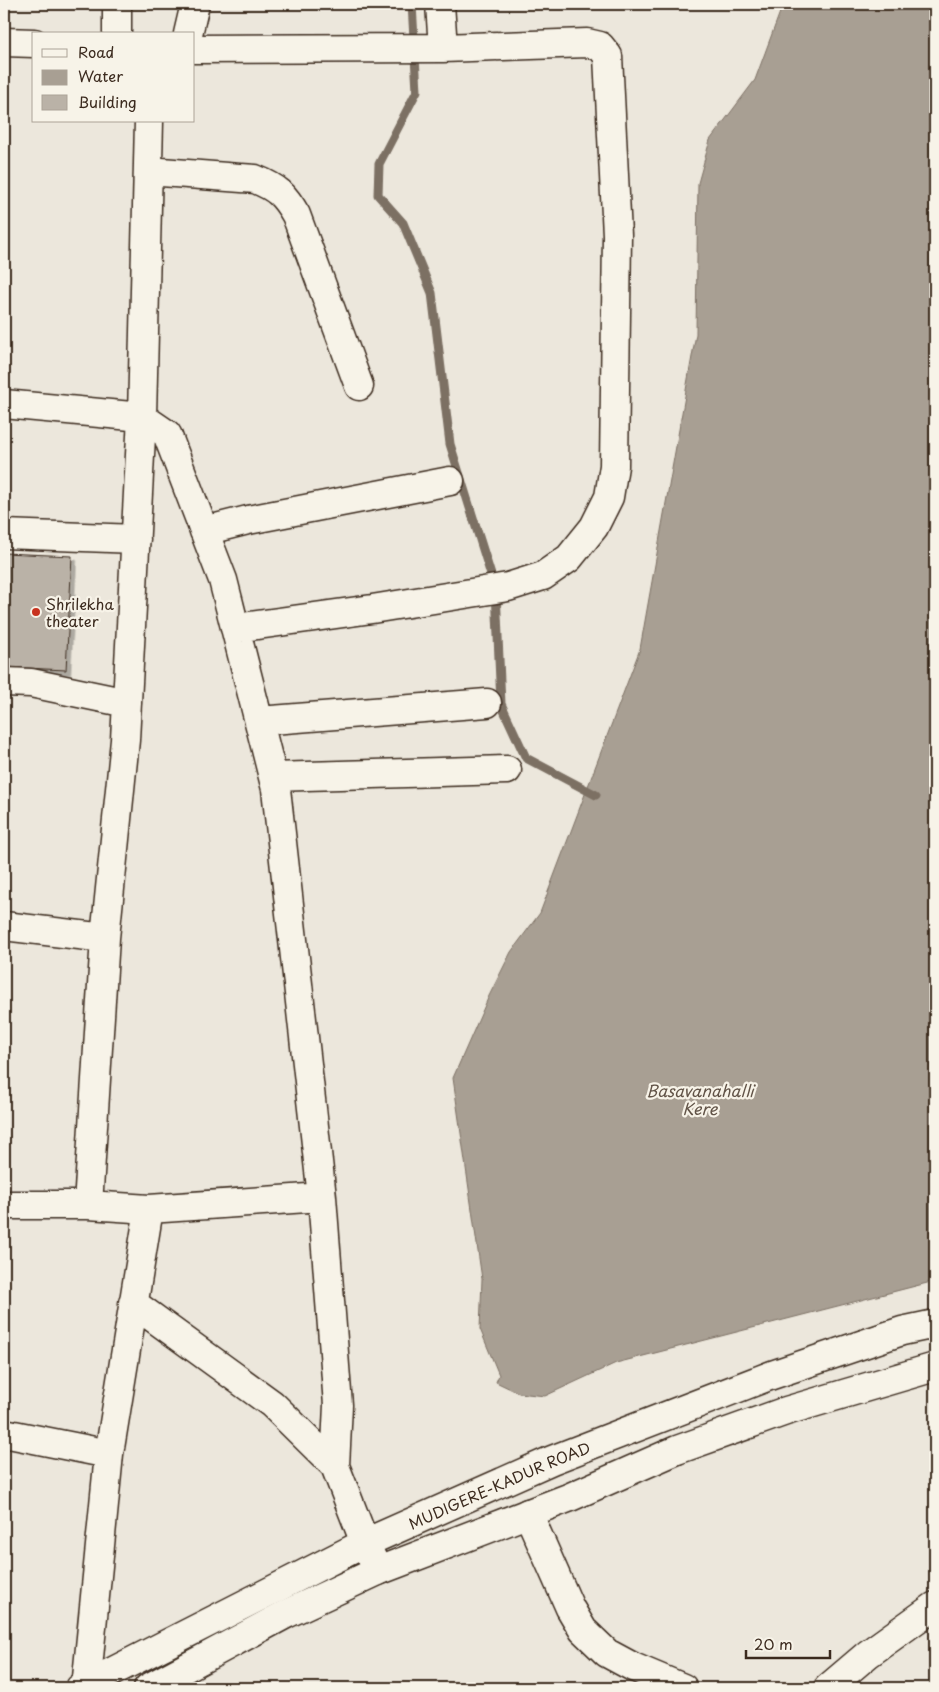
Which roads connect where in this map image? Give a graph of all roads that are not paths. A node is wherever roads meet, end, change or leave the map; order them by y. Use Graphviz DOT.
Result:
graph roads {
  1 [pos="117,4"];
  2 [pos="195,4"];
  3 [pos="440,4"];
  4 [pos="116,32"];
  5 [pos="188,32"];
  6 [pos="4,42"];
  7 [pos="32,43"];
  8 [pos="436,48"];
  9 [pos="195,49"];
  10 [pos="149,122"];
  11 [pos="148,171"];
  12 [pos="359,386"];
  13 [pos="4,404"];
  14 [pos="142,417"];
  15 [pos="450,481"];
  16 [pos="204,531"];
  17 [pos="4,534"];
  18 [pos="136,539"];
  19 [pos="235,628"];
  20 [pos="4,682"];
  21 [pos="127,703"];
  22 [pos="487,703"];
  23 [pos="259,722"];
  24 [pos="507,770"];
  25 [pos="273,777"];
  26 [pos="4,926"];
  27 [pos="105,938"];
  28 [pos="322,1196"];
  29 [pos="4,1205"];
  30 [pos="88,1205"];
  31 [pos="149,1209"];
  32 [pos="133,1303"];
  33 [pos="935,1324"];
  34 [pos="935,1367"];
  35 [pos="4,1433"];
  36 [pos="108,1454"];
  37 [pos="336,1466"];
  38 [pos="528,1513"];
  39 [pos="364,1543"];
  40 [pos="378,1572"];
  41 [pos="935,1606"];
  42 [pos="84,1687"];
  43 [pos="148,1688"];
  44 [pos="683,1688"];
  45 [pos="828,1688"];
  1 -- 4 [label="main road"];
  2 -- 5 [label="main road"];
  3 -- 8 [label="main road"];
  6 -- 7 [label="main road"];
  8 -- 9 [label="main road"];
  8 -- 19 [label="main road"];
  10 -- 11 [label="main road"];
  11 -- 12 [label="main road"];
  11 -- 14 [label="main road"];
  13 -- 14 [label="main road"];
  14 -- 16 [label="main road"];
  14 -- 18 [label="main road"];
  15 -- 16 [label="main road"];
  16 -- 19 [label="main road"];
  17 -- 18 [label="main road"];
  18 -- 21 [label="main road"];
  19 -- 23 [label="main road"];
  20 -- 21 [label="main road"];
  21 -- 27 [label="main road"];
  22 -- 23 [label="main road"];
  23 -- 25 [label="main road"];
  24 -- 25 [label="main road"];
  25 -- 28 [label="main road"];
  26 -- 27 [label="main road"];
  27 -- 30 [label="main road"];
  28 -- 31 [label="main road"];
  28 -- 37 [label="main road"];
  29 -- 30 [label="main road"];
  30 -- 31 [label="main road"];
  31 -- 32 [label="main road"];
  32 -- 36 [label="main road"];
  32 -- 37 [label="main road"];
  33 -- 39 [label="main road, MUDIGERE-KADUR ROAD"];
  34 -- 38 [label="main road"];
  35 -- 36 [label="main road"];
  36 -- 42 [label="main road"];
  37 -- 39 [label="main road"];
  38 -- 40 [label="main road"];
  38 -- 44 [label="main road"];
  39 -- 40 [label="main road"];
  39 -- 42 [label="main road, MUDIGERE-KADUR ROAD"];
  40 -- 43 [label="main road"];
  41 -- 45 [label="main road"];
}
